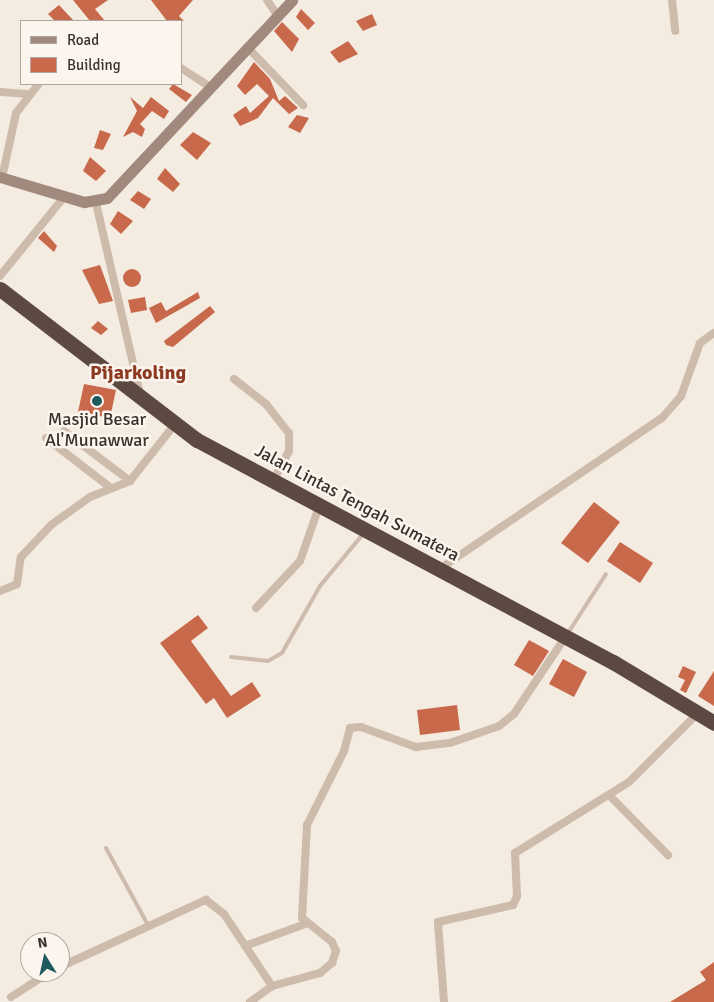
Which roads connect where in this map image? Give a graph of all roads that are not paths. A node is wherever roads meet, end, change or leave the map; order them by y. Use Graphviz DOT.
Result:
graph roads {
  1 [pos="267,0"];
  2 [pos="292,0"];
  3 [pos="672,0"];
  4 [pos="277,15"];
  5 [pos="675,31"];
  6 [pos="247,47"];
  7 [pos="182,69"];
  8 [pos="38,85"];
  9 [pos="210,87"];
  10 [pos="0,92"];
  11 [pos="27,94"];
  12 [pos="303,105"];
  13 [pos="1,178"];
  14 [pos="64,196"];
  15 [pos="96,203"];
  16 [pos="0,276"];
  17 [pos="0,289"];
  18 [pos="714,334"];
  19 [pos="234,379"];
  20 [pos="140,394"];
  21 [pos="175,424"];
  22 [pos="64,431"];
  23 [pos="46,438"];
  24 [pos="274,479"];
  25 [pos="130,481"];
  26 [pos="111,488"];
  27 [pos="320,503"];
  28 [pos="368,528"];
  29 [pos="441,568"];
  30 [pos="606,574"];
  31 [pos="0,590"];
  32 [pos="256,608"];
  33 [pos="566,636"];
  34 [pos="232,657"];
  35 [pos="699,712"];
  36 [pos="714,723"];
  37 [pos="610,796"];
  38 [pos="106,848"];
  39 [pos="668,855"];
  40 [pos="305,924"];
  41 [pos="150,929"];
  42 [pos="245,946"];
  43 [pos="70,964"];
  44 [pos="34,982"];
  45 [pos="272,986"];
  46 [pos="11,997"];
  47 [pos="250,1002"];
  48 [pos="444,1002"];
  1 -- 4 [label="street"];
  2 -- 4 [label="street"];
  3 -- 5 [label="street"];
  4 -- 6 [label="street"];
  6 -- 9 [label="street"];
  6 -- 12 [label="street"];
  7 -- 9 [label="street"];
  8 -- 11 [label="street"];
  9 -- 15 [label="street"];
  10 -- 11 [label="street"];
  11 -- 13 [label="street"];
  13 -- 14 [label="street"];
  14 -- 15 [label="street"];
  14 -- 16 [label="street"];
  15 -- 20 [label="street"];
  17 -- 20 [label="highway, Jalan Lintas Tengah Sumatera"];
  18 -- 29 [label="street"];
  19 -- 24 [label="street"];
  20 -- 21 [label="highway, Jalan Lintas Tengah Sumatera"];
  21 -- 24 [label="highway, Jalan Lintas Tengah Sumatera"];
  21 -- 25 [label="street"];
  22 -- 25 [label="street"];
  23 -- 26 [label="street"];
  24 -- 27 [label="highway, Jalan Lintas Tengah Sumatera"];
  25 -- 26 [label="street"];
  26 -- 31 [label="street"];
  27 -- 28 [label="highway, Jalan Lintas Tengah Sumatera"];
  27 -- 32 [label="street"];
  28 -- 29 [label="highway, Jalan Lintas Tengah Sumatera"];
  28 -- 34 [label="lane"];
  29 -- 33 [label="highway, Jalan Lintas Tengah Sumatera"];
  30 -- 33 [label="lane"];
  33 -- 35 [label="highway, Jalan Lintas Tengah Sumatera"];
  33 -- 40 [label="street"];
  35 -- 36 [label="highway, Jalan Lintas Tengah Sumatera"];
  35 -- 37 [label="street"];
  37 -- 39 [label="street"];
  37 -- 48 [label="street"];
  38 -- 41 [label="lane"];
  40 -- 42 [label="street"];
  40 -- 45 [label="street"];
  41 -- 42 [label="street"];
  41 -- 43 [label="street"];
  42 -- 45 [label="street"];
  44 -- 46 [label="street"];
  45 -- 47 [label="street"];
}
